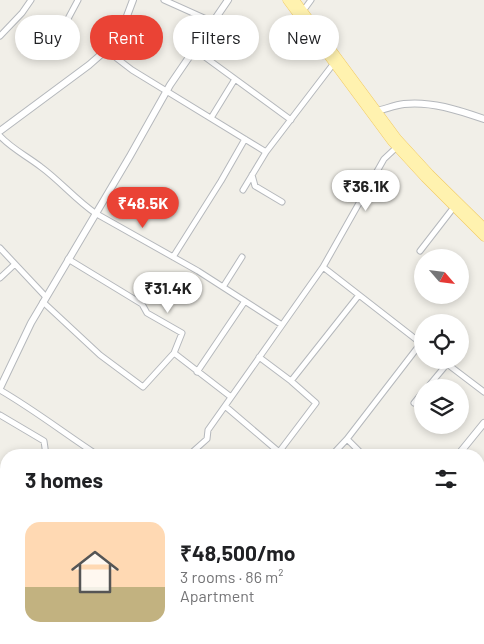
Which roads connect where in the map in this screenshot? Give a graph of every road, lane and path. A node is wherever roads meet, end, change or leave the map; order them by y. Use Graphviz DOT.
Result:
graph roads {
  1 [pos="32,0"];
  2 [pos="78,0"];
  3 [pos="133,0"];
  4 [pos="164,0"];
  5 [pos="228,0"];
  6 [pos="287,0"];
  7 [pos="295,0"];
  8 [pos="311,0"];
  9 [pos="303,11"];
  10 [pos="70,15"];
  11 [pos="127,15"];
  12 [pos="197,15"];
  13 [pos="218,15"];
  14 [pos="0,36"];
  15 [pos="95,60"];
  16 [pos="119,60"];
  17 [pos="187,60"];
  18 [pos="209,60"];
  19 [pos="334,63"];
  20 [pos="235,79"];
  21 [pos="167,91"];
  22 [pos="374,113"];
  23 [pos="211,118"];
  24 [pos="484,119"];
  25 [pos="291,120"];
  26 [pos="0,131"];
  27 [pos="0,136"];
  28 [pos="245,139"];
  29 [pos="399,144"];
  30 [pos="266,152"];
  31 [pos="252,175"];
  32 [pos="243,190"];
  33 [pos="282,202"];
  34 [pos="454,207"];
  35 [pos="95,213"];
  36 [pos="484,228"];
  37 [pos="484,237"];
  38 [pos="0,248"];
  39 [pos="422,249"];
  40 [pos="173,257"];
  41 [pos="242,257"];
  42 [pos="68,259"];
  43 [pos="15,264"];
  44 [pos="323,267"];
  45 [pos="0,278"];
  46 [pos="223,287"];
  47 [pos="359,295"];
  48 [pos="45,299"];
  49 [pos="245,301"];
  50 [pos="282,325"];
  51 [pos="414,338"];
  52 [pos="174,353"];
  53 [pos="414,354"];
  54 [pos="259,357"];
  55 [pos="454,369"];
  56 [pos="197,372"];
  57 [pos="291,381"];
  58 [pos="0,389"];
  59 [pos="484,392"];
  60 [pos="231,398"];
  61 [pos="225,406"];
  62 [pos="0,415"];
  63 [pos="484,423"];
  64 [pos="347,439"];
  65 [pos="45,449"];
  66 [pos="88,449"];
  67 [pos="196,449"];
  68 [pos="275,449"];
  69 [pos="281,449"];
  70 [pos="338,449"];
  71 [pos="357,449"];
  72 [pos="463,449"];
  1 -- 14 [label="street"];
  2 -- 10 [label="street"];
  3 -- 11 [label="street"];
  4 -- 12 [label="street"];
  5 -- 13 [label="street"];
  6 -- 19 [label="main road"];
  7 -- 9 [label="main road"];
  8 -- 9 [label="street"];
  9 -- 22 [label="main road"];
  15 -- 26 [label="street"];
  16 -- 21 [label="street"];
  17 -- 21 [label="street"];
  18 -- 20 [label="street"];
  19 -- 22 [label="main road"];
  19 -- 25 [label="street"];
  20 -- 23 [label="street"];
  20 -- 25 [label="street"];
  21 -- 23 [label="street"];
  21 -- 35 [label="street"];
  22 -- 24 [label="street"];
  22 -- 29 [label="main road"];
  23 -- 28 [label="street"];
  25 -- 30 [label="street"];
  27 -- 35 [label="street"];
  28 -- 30 [label="street"];
  28 -- 40 [label="street"];
  29 -- 34 [label="main road"];
  29 -- 36 [label="main road"];
  29 -- 44 [label="street"];
  30 -- 31 [label="street"];
  31 -- 32 [label="street"];
  31 -- 33 [label="street"];
  34 -- 37 [label="main road"];
  34 -- 39 [label="street"];
  35 -- 40 [label="street"];
  35 -- 42 [label="street"];
  38 -- 43 [label="street"];
  40 -- 46 [label="street"];
  41 -- 46 [label="street"];
  42 -- 48 [label="street"];
  42 -- 52 [label="street"];
  43 -- 45 [label="street"];
  43 -- 48 [label="street"];
  44 -- 47 [label="street"];
  44 -- 50 [label="street"];
  46 -- 49 [label="street"];
  47 -- 51 [label="street"];
  47 -- 57 [label="street"];
  48 -- 52 [label="street"];
  48 -- 58 [label="street"];
  49 -- 50 [label="street"];
  49 -- 56 [label="street"];
  50 -- 54 [label="street"];
  52 -- 56 [label="street"];
  53 -- 64 [label="street"];
  54 -- 57 [label="street"];
  54 -- 60 [label="street"];
  55 -- 59 [label="street"];
  56 -- 60 [label="street"];
  57 -- 69 [label="street"];
  58 -- 66 [label="street"];
  60 -- 61 [label="street"];
  61 -- 67 [label="street"];
  61 -- 68 [label="street"];
  62 -- 65 [label="street"];
  63 -- 72 [label="street"];
  64 -- 70 [label="street"];
  64 -- 71 [label="street"];
}
